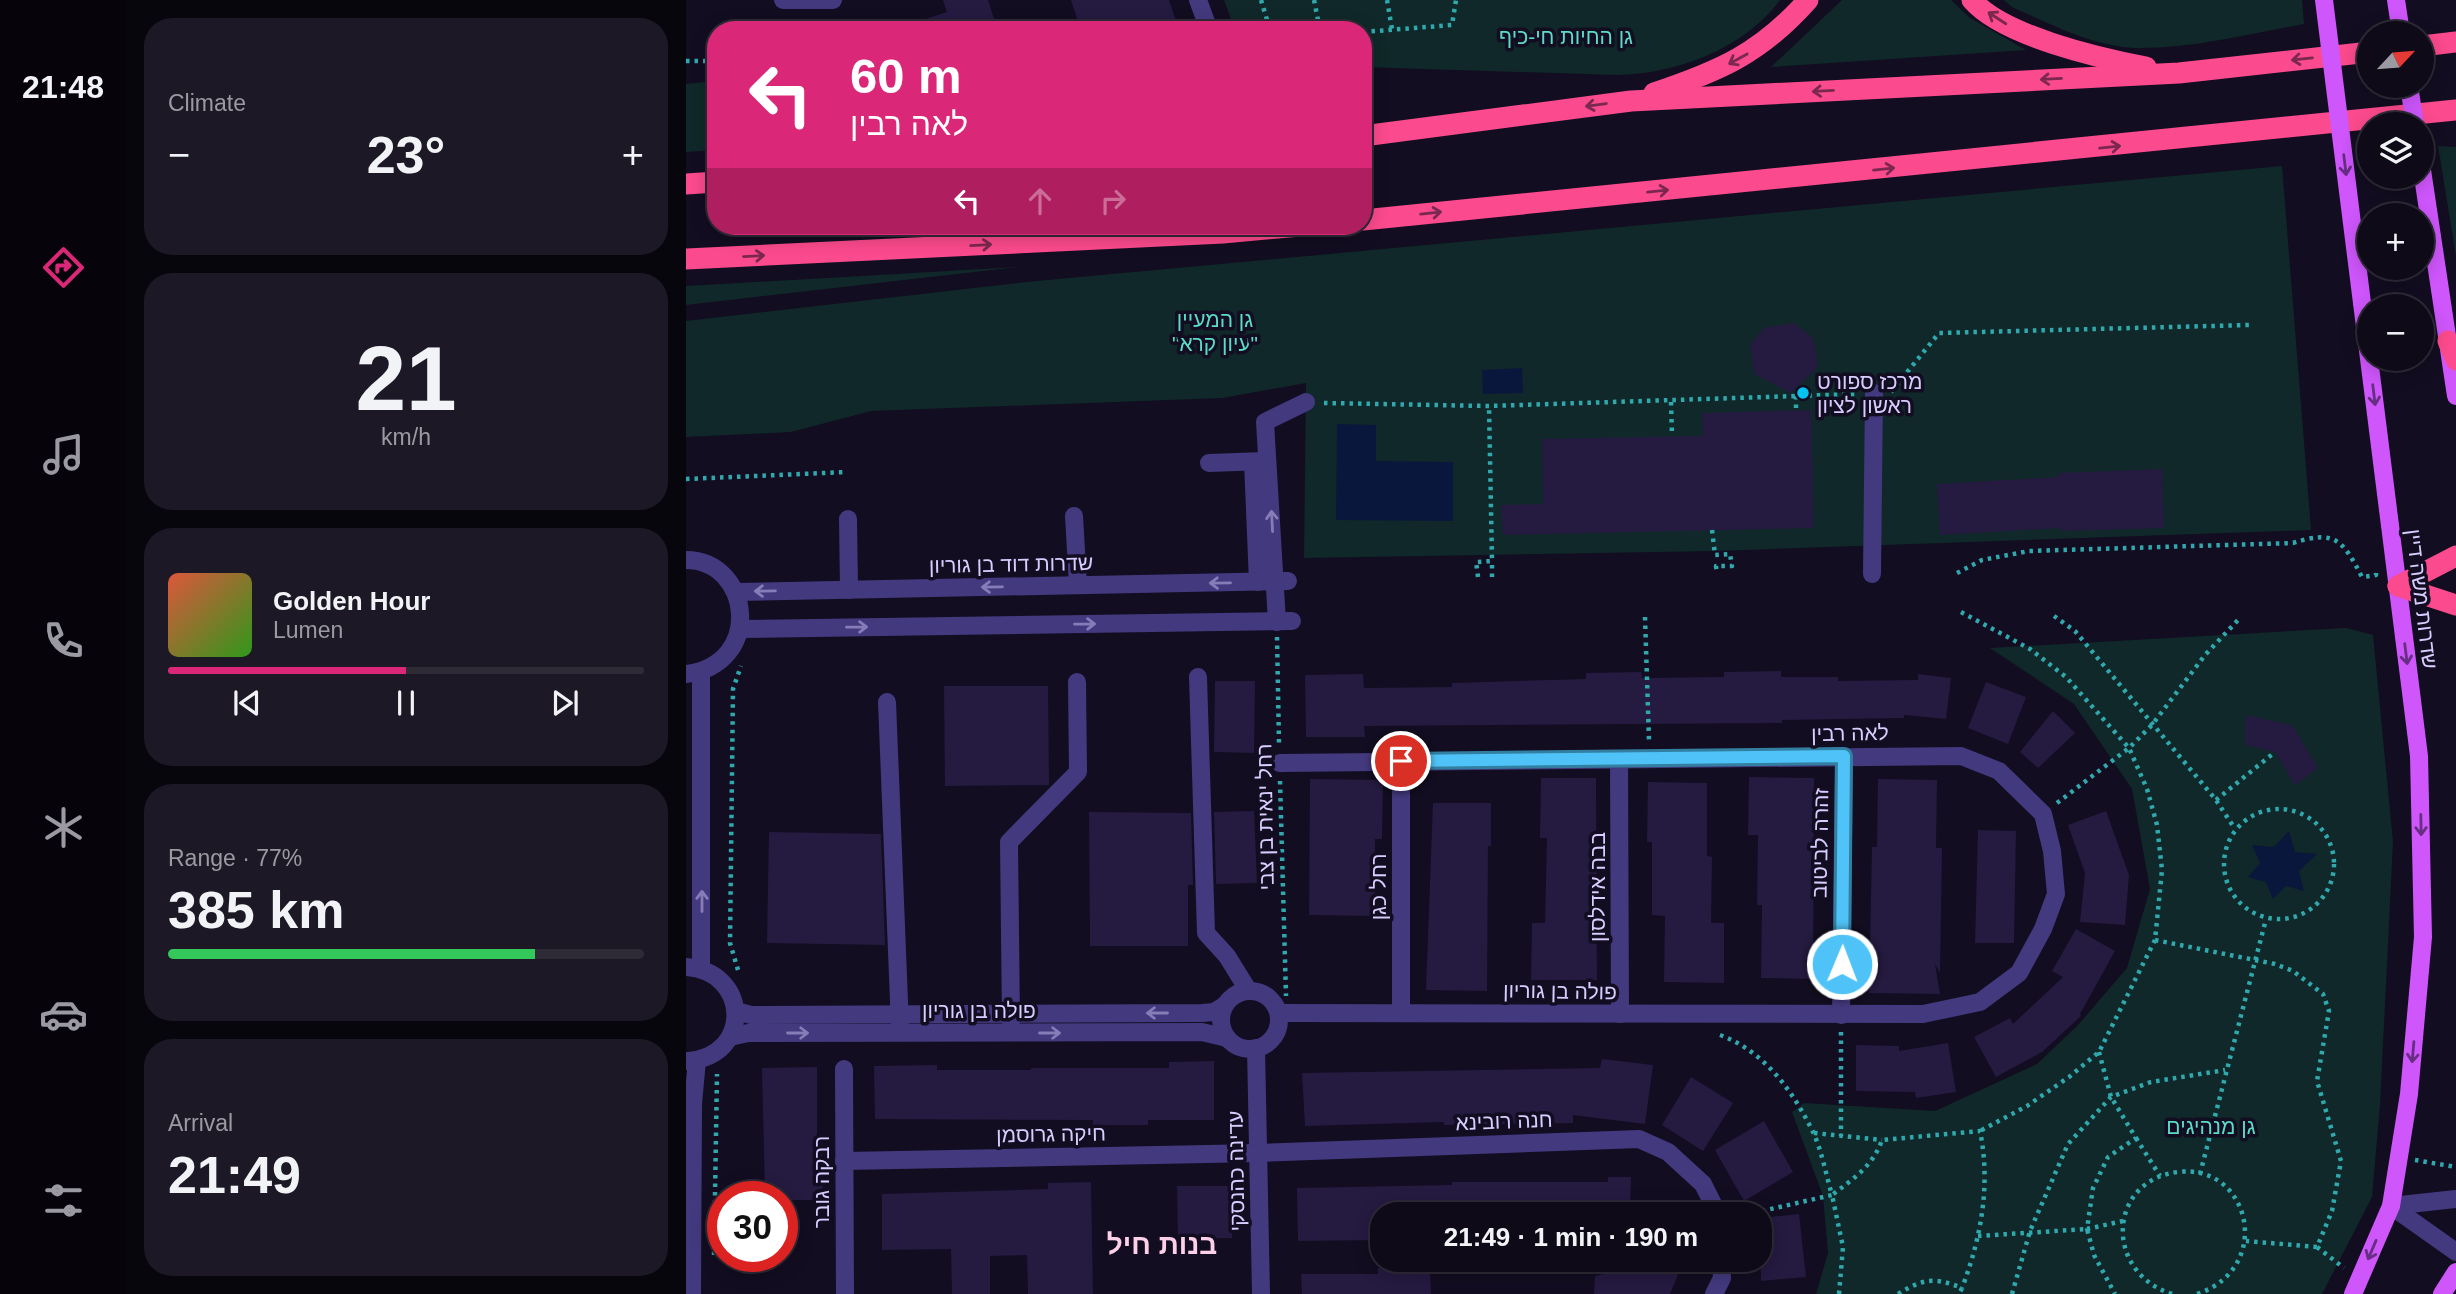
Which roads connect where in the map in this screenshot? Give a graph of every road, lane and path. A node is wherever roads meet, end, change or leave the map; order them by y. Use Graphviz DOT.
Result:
graph roads {
  1 [pos="783,0"];
  2 [pos="833,0"];
  3 [pos="1198,0"];
  4 [pos="1261,0"];
  5 [pos="1314,0"];
  6 [pos="1387,0"];
  7 [pos="1455,0"];
  8 [pos="1808,0"];
  9 [pos="1972,0"];
  10 [pos="2324,0"];
  11 [pos="2396,0"];
  12 [pos="1206,21"];
  13 [pos="1267,21"];
  14 [pos="1318,21"];
  15 [pos="2399,21"];
  16 [pos="1392,29"];
  17 [pos="1372,31"];
  18 [pos="2456,43"];
  19 [pos="2434,45"];
  20 [pos="2357,53"];
  21 [pos="686,61"];
  22 [pos="707,61"];
  23 [pos="2179,73"];
  24 [pos="1630,101"];
  25 [pos="2456,110"];
  26 [pos="2456,125"];
  27 [pos="2434,126"];
  28 [pos="2357,127"];
  29 [pos="2286,130"];
  30 [pos="1372,135"];
  31 [pos="707,183"];
  32 [pos="686,184"];
  33 [pos="2425,189"];
  34 [pos="1372,219"];
  35 [pos="1182,235"];
  36 [pos="686,259"];
  37 [pos="2249,325"];
  38 [pos="2452,351"];
  39 [pos="1874,393"];
  40 [pos="1796,396"];
  41 [pos="2456,396"];
  42 [pos="1306,402"];
  43 [pos="1671,402"];
  44 [pos="1489,406"];
  45 [pos="1796,411"];
  46 [pos="1672,436"];
  47 [pos="1261,461"];
  48 [pos="1209,463"];
  49 [pos="847,472"];
  50 [pos="686,479"];
  51 [pos="1074,516"];
  52 [pos="848,519"];
  53 [pos="1713,530"];
  54 [pos="1715,555"];
  55 [pos="2456,556"];
  56 [pos="686,560"];
  57 [pos="1492,561"];
  58 [pos="2375,564"];
  59 [pos="1957,573"];
  60 [pos="1872,574"];
  61 [pos="1478,577"];
  62 [pos="1492,577"];
  63 [pos="1274,582"];
  64 [pos="1078,585"];
  65 [pos="2398,586"];
  66 [pos="849,590"];
  67 [pos="735,592"];
  68 [pos="2456,605"];
  69 [pos="1961,612"];
  70 [pos="2054,615"];
  71 [pos="1645,617"];
  72 [pos="2239,619"];
  73 [pos="1285,622"];
  74 [pos="740,629"];
  75 [pos="744,659"];
  76 [pos="694,673"];
  77 [pos="1198,677"];
  78 [pos="1077,682"];
  79 [pos="887,702"];
  80 [pos="2152,725"];
  81 [pos="2129,748"];
  82 [pos="2275,752"];
  83 [pos="1844,756"];
  84 [pos="1650,758"];
  85 [pos="1619,759"];
  86 [pos="1401,761"];
  87 [pos="1280,763"];
  88 [pos="2216,800"];
  89 [pos="2043,814"];
  90 [pos="2235,829"];
  91 [pos="2266,919"];
  92 [pos="2155,940"];
  93 [pos="2254,961"];
  94 [pos="694,968"];
  95 [pos="740,979"];
  96 [pos="1248,990"];
  97 [pos="1224,1006"];
  98 [pos="736,1011"];
  99 [pos="1282,1012"];
  100 [pos="1401,1012"];
  101 [pos="1011,1013"];
  102 [pos="864,1014"];
  103 [pos="899,1014"];
  104 [pos="1620,1014"];
  105 [pos="1841,1015"];
  106 [pos="1713,1032"];
  107 [pos="865,1033"];
  108 [pos="900,1033"];
  109 [pos="1010,1033"];
  110 [pos="730,1037"];
  111 [pos="1227,1038"];
  112 [pos="1256,1048"];
  113 [pos="2099,1052"];
  114 [pos="692,1060"];
  115 [pos="844,1069"];
  116 [pos="718,1070"];
  117 [pos="2225,1070"];
  118 [pos="2110,1097"];
  119 [pos="1980,1131"];
  120 [pos="1814,1133"];
  121 [pos="1841,1136"];
  122 [pos="2136,1138"];
  123 [pos="1882,1140"];
  124 [pos="1258,1153"];
  125 [pos="2399,1158"];
  126 [pos="844,1161"];
  127 [pos="2456,1167"];
  128 [pos="2200,1174"];
  129 [pos="2160,1176"];
  130 [pos="716,1181"];
  131 [pos="1832,1195"];
  132 [pos="2456,1199"];
  133 [pos="1712,1202"];
  134 [pos="2391,1206"];
  135 [pos="1772,1209"];
  136 [pos="2123,1222"];
  137 [pos="2087,1229"];
  138 [pos="2030,1231"];
  139 [pos="1978,1236"];
  140 [pos="2246,1241"];
  141 [pos="2317,1247"];
  142 [pos="2456,1252"];
  143 [pos="1721,1272"];
  144 [pos="2456,1272"];
  145 [pos="2356,1287"];
  146 [pos="1960,1291"];
  147 [pos="2156,1292"];
  148 [pos="692,1294"];
  149 [pos="845,1294"];
  150 [pos="1261,1294"];
  151 [pos="1714,1294"];
  152 [pos="1839,1294"];
  153 [pos="1898,1294"];
  154 [pos="2012,1294"];
  155 [pos="2115,1294"];
  156 [pos="2172,1294"];
  157 [pos="2197,1294"];
  158 [pos="2442,1294"];
  1 -- 2 [label="street"];
  3 -- 12 [label="street"];
  4 -- 13 [label="path"];
  5 -- 14 [label="path"];
  6 -- 16 [label="path"];
  7 -- 16 [label="path"];
  8 -- 24 [label="highway, one-way"];
  23 -- 9 [label="highway, one-way"];
  10 -- 65 [label="main road, שדרות משה דיין, one-way, bridge"];
  11 -- 15 [label="main road"];
  16 -- 17 [label="path"];
  18 -- 19 [label="highway"];
  20 -- 23 [label="highway, one-way"];
  21 -- 22 [label="path"];
  23 -- 24 [label="highway, one-way"];
  24 -- 30 [label="highway, one-way"];
  25 -- 29 [label="highway"];
  26 -- 27 [label="highway"];
  28 -- 29 [label="highway"];
  34 -- 29 [label="highway, one-way"];
  31 -- 32 [label="highway"];
  33 -- 38 [label="main road"];
  36 -- 35 [label="highway, one-way"];
  37 -- 39 [label="path"];
  38 -- 41 [label="main road"];
  39 -- 40 [label="path"];
  39 -- 60 [label="street"];
  40 -- 43 [label="path"];
  40 -- 45 [label="path"];
  42 -- 44 [label="path"];
  42 -- 47 [label="street"];
  43 -- 44 [label="path"];
  43 -- 46 [label="path"];
  44 -- 57 [label="path"];
  47 -- 48 [label="street"];
  47 -- 63 [label="street"];
  49 -- 50 [label="path"];
  51 -- 64 [label="street"];
  52 -- 66 [label="street"];
  53 -- 54 [label="path"];
  54 -- 54 [label="path"];
  55 -- 65 [label="highway"];
  56 -- 67 [label="street"];
  57 -- 61 [label="path"];
  57 -- 62 [label="path"];
  58 -- 59 [label="path"];
  63 -- 64 [label="street, שדרות דוד בן גוריון, one-way"];
  63 -- 73 [label="street"];
  64 -- 66 [label="street, שדרות דוד בן גוריון, one-way"];
  65 -- 68 [label="highway"];
  65 -- 125 [label="main road, שדרות משה דיין, one-way"];
  66 -- 67 [label="street, שדרות דוד בן גוריון, one-way"];
  67 -- 74 [label="street"];
  69 -- 81 [label="path"];
  70 -- 80 [label="path"];
  71 -- 84 [label="path"];
  72 -- 80 [label="path"];
  74 -- 73 [label="street, one-way"];
  73 -- 87 [label="path, רחל ינאית בן צבי"];
  74 -- 76 [label="street"];
  75 -- 95 [label="path"];
  94 -- 76 [label="street, one-way"];
  77 -- 96 [label="street"];
  78 -- 101 [label="street"];
  79 -- 103 [label="street"];
  80 -- 81 [label="path"];
  80 -- 88 [label="path"];
  81 -- 89 [label="path"];
  81 -- 92 [label="path"];
  82 -- 88 [label="path"];
  83 -- 84 [label="street, לאה רבין"];
  83 -- 89 [label="street, לאה רבין"];
  83 -- 105 [label="street, זהרה לביטוב"];
  84 -- 85 [label="street, לאה רבין"];
  85 -- 86 [label="street, לאה רבין"];
  85 -- 104 [label="street, בבה אידלסון"];
  86 -- 87 [label="street, לאה רבין"];
  86 -- 100 [label="street, רחל כגן"];
  87 -- 99 [label="path, רחל ינאית בן צבי"];
  88 -- 90 [label="path"];
  89 -- 105 [label="street"];
  90 -- 91 [label="path"];
  90 -- 91 [label="path"];
  91 -- 93 [label="path"];
  92 -- 93 [label="path"];
  92 -- 113 [label="path"];
  93 -- 117 [label="path"];
  93 -- 141 [label="path"];
  94 -- 98 [label="street"];
  96 -- 97 [label="street"];
  96 -- 99 [label="street"];
  97 -- 101 [label="street, פולה בן גוריון, one-way"];
  97 -- 111 [label="street"];
  98 -- 102 [label="street, פולה בן גוריון"];
  98 -- 110 [label="street"];
  99 -- 100 [label="street, פולה בן גוריון"];
  99 -- 112 [label="street"];
  100 -- 104 [label="street, פולה בן גוריון"];
  101 -- 103 [label="street, פולה בן גוריון"];
  101 -- 109 [label="street"];
  102 -- 103 [label="street, פולה בן גוריון"];
  102 -- 107 [label="street"];
  103 -- 108 [label="street"];
  104 -- 105 [label="street, פולה בן גוריון"];
  105 -- 121 [label="path"];
  106 -- 120 [label="path"];
  107 -- 108 [label="street, פולה בן גוריון"];
  110 -- 107 [label="street, פולה בן גוריון, one-way"];
  108 -- 109 [label="street, פולה בן גוריון"];
  109 -- 111 [label="street, פולה בן גוריון, one-way"];
  110 -- 114 [label="street"];
  111 -- 112 [label="street"];
  112 -- 124 [label="street, עדינה כהנסקי"];
  113 -- 118 [label="path"];
  113 -- 119 [label="path"];
  114 -- 148 [label="street"];
  115 -- 126 [label="street, רבקה גובר"];
  116 -- 130 [label="path"];
  117 -- 118 [label="path"];
  117 -- 128 [label="path"];
  118 -- 122 [label="path"];
  118 -- 138 [label="path"];
  119 -- 123 [label="path"];
  119 -- 139 [label="path"];
  120 -- 121 [label="path"];
  120 -- 131 [label="path"];
  121 -- 123 [label="path"];
  122 -- 129 [label="path"];
  122 -- 137 [label="path"];
  123 -- 131 [label="path"];
  124 -- 126 [label="street, חיקה גרוסמן"];
  124 -- 133 [label="street, חנה רובינא"];
  124 -- 150 [label="street, עדינה כהנסקי"];
  125 -- 127 [label="path"];
  125 -- 134 [label="main road, שדרות משה דיין"];
  126 -- 149 [label="street, רבקה גובר"];
  128 -- 129 [label="path"];
  128 -- 140 [label="path"];
  129 -- 136 [label="path"];
  131 -- 135 [label="path"];
  131 -- 152 [label="path"];
  132 -- 134 [label="street"];
  134 -- 142 [label="street"];
  134 -- 145 [label="main road, שדרות משה דיין, one-way"];
  136 -- 137 [label="path"];
  136 -- 147 [label="path"];
  137 -- 138 [label="path"];
  137 -- 155 [label="path"];
  138 -- 139 [label="path"];
  138 -- 154 [label="path"];
  139 -- 146 [label="path"];
  140 -- 141 [label="path"];
  140 -- 157 [label="path"];
  141 -- 145 [label="path"];
  143 -- 151 [label="street"];
  144 -- 158 [label="main road"];
  146 -- 153 [label="path"];
  147 -- 156 [label="path"];
}
